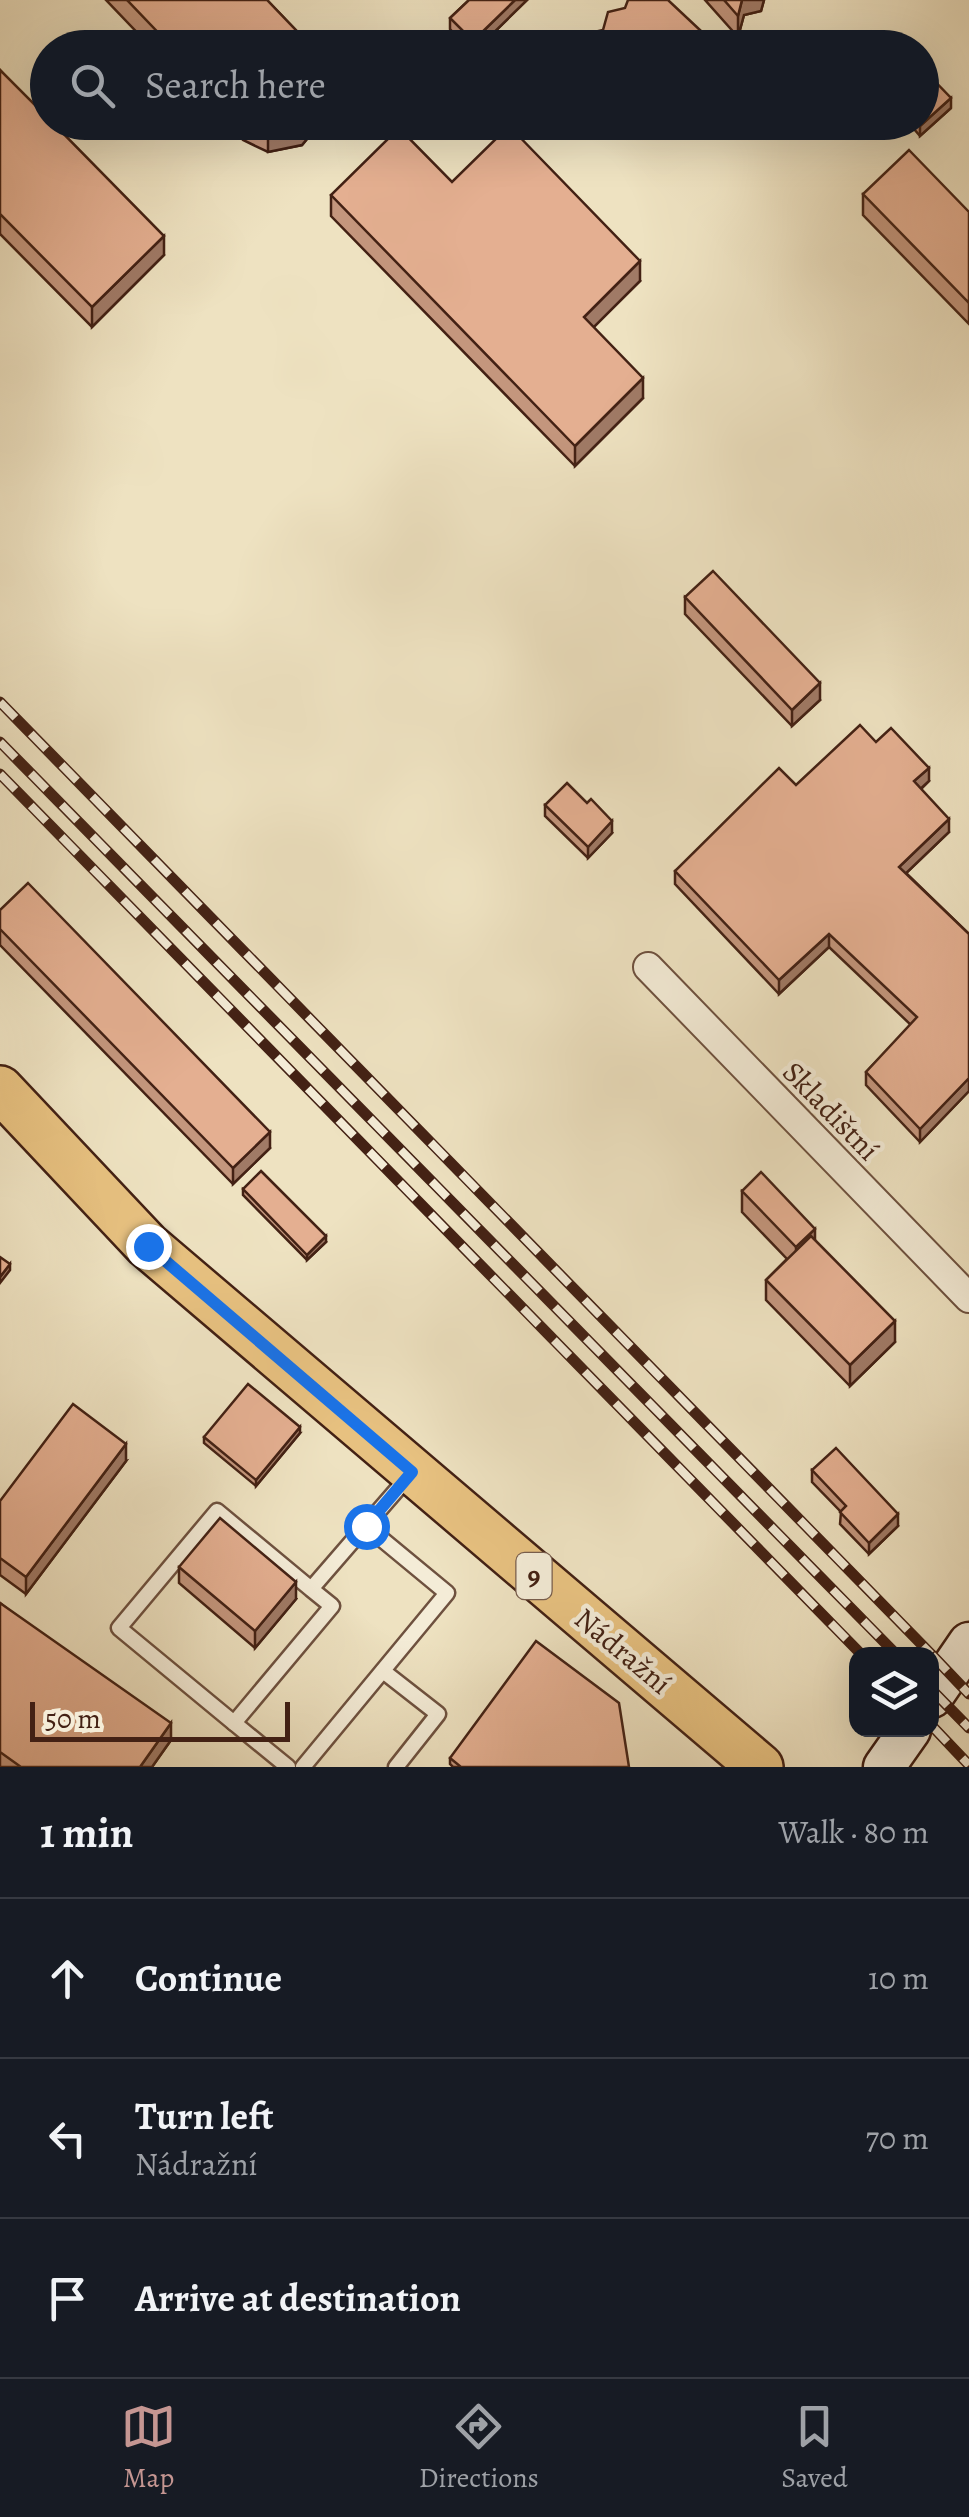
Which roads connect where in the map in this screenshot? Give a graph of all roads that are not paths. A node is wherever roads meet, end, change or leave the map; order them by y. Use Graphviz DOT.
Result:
graph roads {
  1 [pos="648,966"];
  2 [pos="0,1089"];
  3 [pos="969,1298"];
  4 [pos="412,1472"];
  5 [pos="366,1526"];
  6 [pos="312,1589"];
  7 [pos="969,1643"];
  8 [pos="382,1671"];
  9 [pos="939,1687"];
  10 [pos="234,1724"];
  11 [pos="905,1737"];
  12 [pos="288,1767"];
  13 [pos="303,1767"];
  14 [pos="396,1767"];
  15 [pos="760,1767"];
  16 [pos="884,1767"];
  1 -- 3 [label="street, Skladištní"];
  2 -- 4 [label="main road, Nádražní / 9"];
  4 -- 5 [label="lane"];
  4 -- 15 [label="main road, Nádražní / 9"];
  5 -- 6 [label="lane"];
  5 -- 8 [label="lane"];
  6 -- 10 [label="lane"];
  6 -- 10 [label="lane"];
  7 -- 9 [label="main road"];
  8 -- 13 [label="lane"];
  8 -- 14 [label="lane"];
  10 -- 12 [label="lane"];
  11 -- 16 [label="main road"];
}
